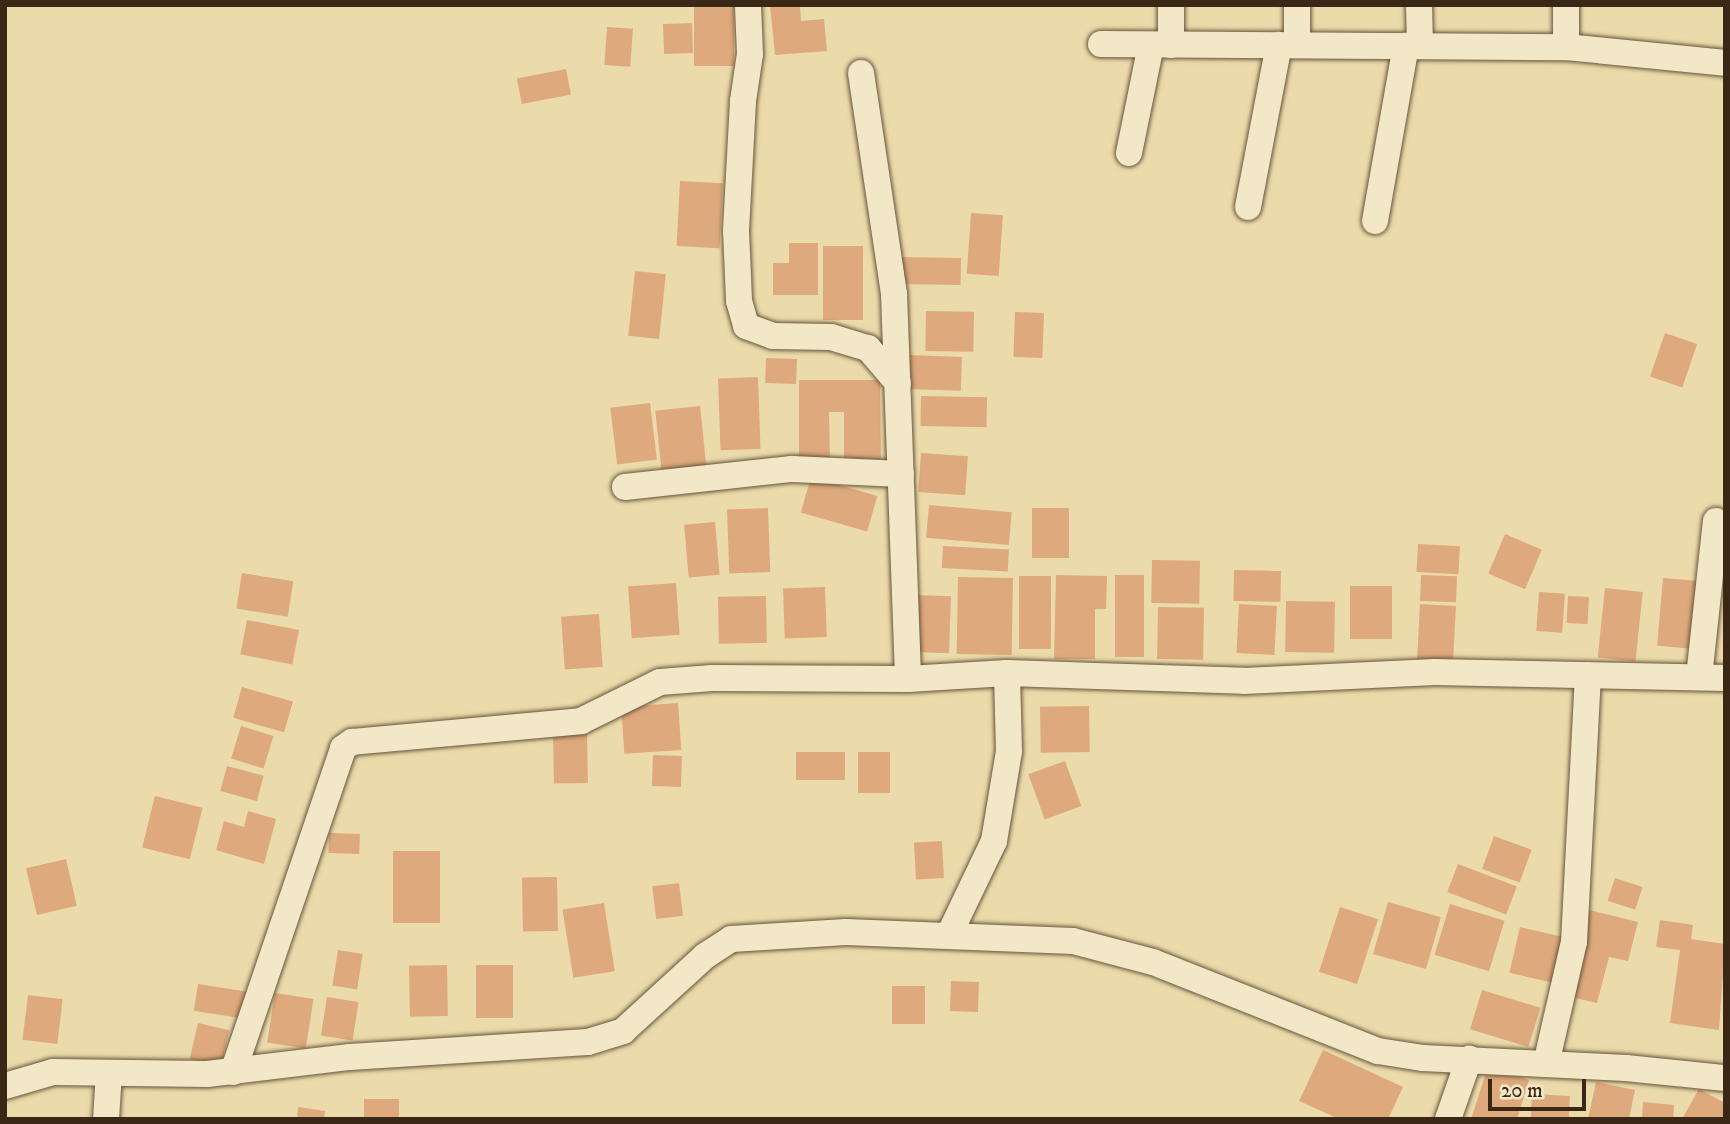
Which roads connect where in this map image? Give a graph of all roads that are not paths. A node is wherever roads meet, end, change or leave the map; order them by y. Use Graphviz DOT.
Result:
graph roads {
  1 [pos="748,5"];
  2 [pos="1171,5"];
  3 [pos="1297,5"];
  4 [pos="1419,5"];
  5 [pos="1566,5"];
  6 [pos="1101,44"];
  7 [pos="1161,45"];
  8 [pos="1288,45"];
  9 [pos="1413,46"];
  10 [pos="1566,47"];
  11 [pos="1725,63"];
  12 [pos="861,73"];
  13 [pos="1129,153"];
  14 [pos="1248,207"];
  15 [pos="1375,221"];
  16 [pos="898,383"];
  17 [pos="901,474"];
  18 [pos="625,486"];
  19 [pos="1716,521"];
  20 [pos="1007,673"];
  21 [pos="1588,675"];
  22 [pos="1712,677"];
  23 [pos="908,679"];
  24 [pos="949,935"];
  25 [pos="1469,1059"];
  26 [pos="1546,1064"];
  27 [pos="233,1072"];
  28 [pos="109,1073"];
  29 [pos="1725,1078"];
  30 [pos="5,1086"];
  31 [pos="106,1119"];
  32 [pos="1448,1119"];
  1 -- 16 [label="street"];
  2 -- 7 [label="street"];
  3 -- 8 [label="street"];
  4 -- 9 [label="street"];
  5 -- 10 [label="street"];
  6 -- 7 [label="street"];
  7 -- 8 [label="street"];
  7 -- 13 [label="street"];
  8 -- 9 [label="street"];
  8 -- 14 [label="street"];
  9 -- 10 [label="street"];
  9 -- 15 [label="street"];
  10 -- 11 [label="street"];
  12 -- 16 [label="street"];
  16 -- 17 [label="street"];
  17 -- 18 [label="street"];
  17 -- 23 [label="street"];
  19 -- 22 [label="street"];
  20 -- 21 [label="street"];
  20 -- 23 [label="street"];
  20 -- 24 [label="street"];
  21 -- 22 [label="street"];
  21 -- 26 [label="street"];
  23 -- 27 [label="street"];
  24 -- 25 [label="street"];
  24 -- 27 [label="street"];
  25 -- 26 [label="street"];
  25 -- 32 [label="street"];
  26 -- 29 [label="street"];
  27 -- 28 [label="street"];
  28 -- 30 [label="street"];
  28 -- 31 [label="street"];
}
